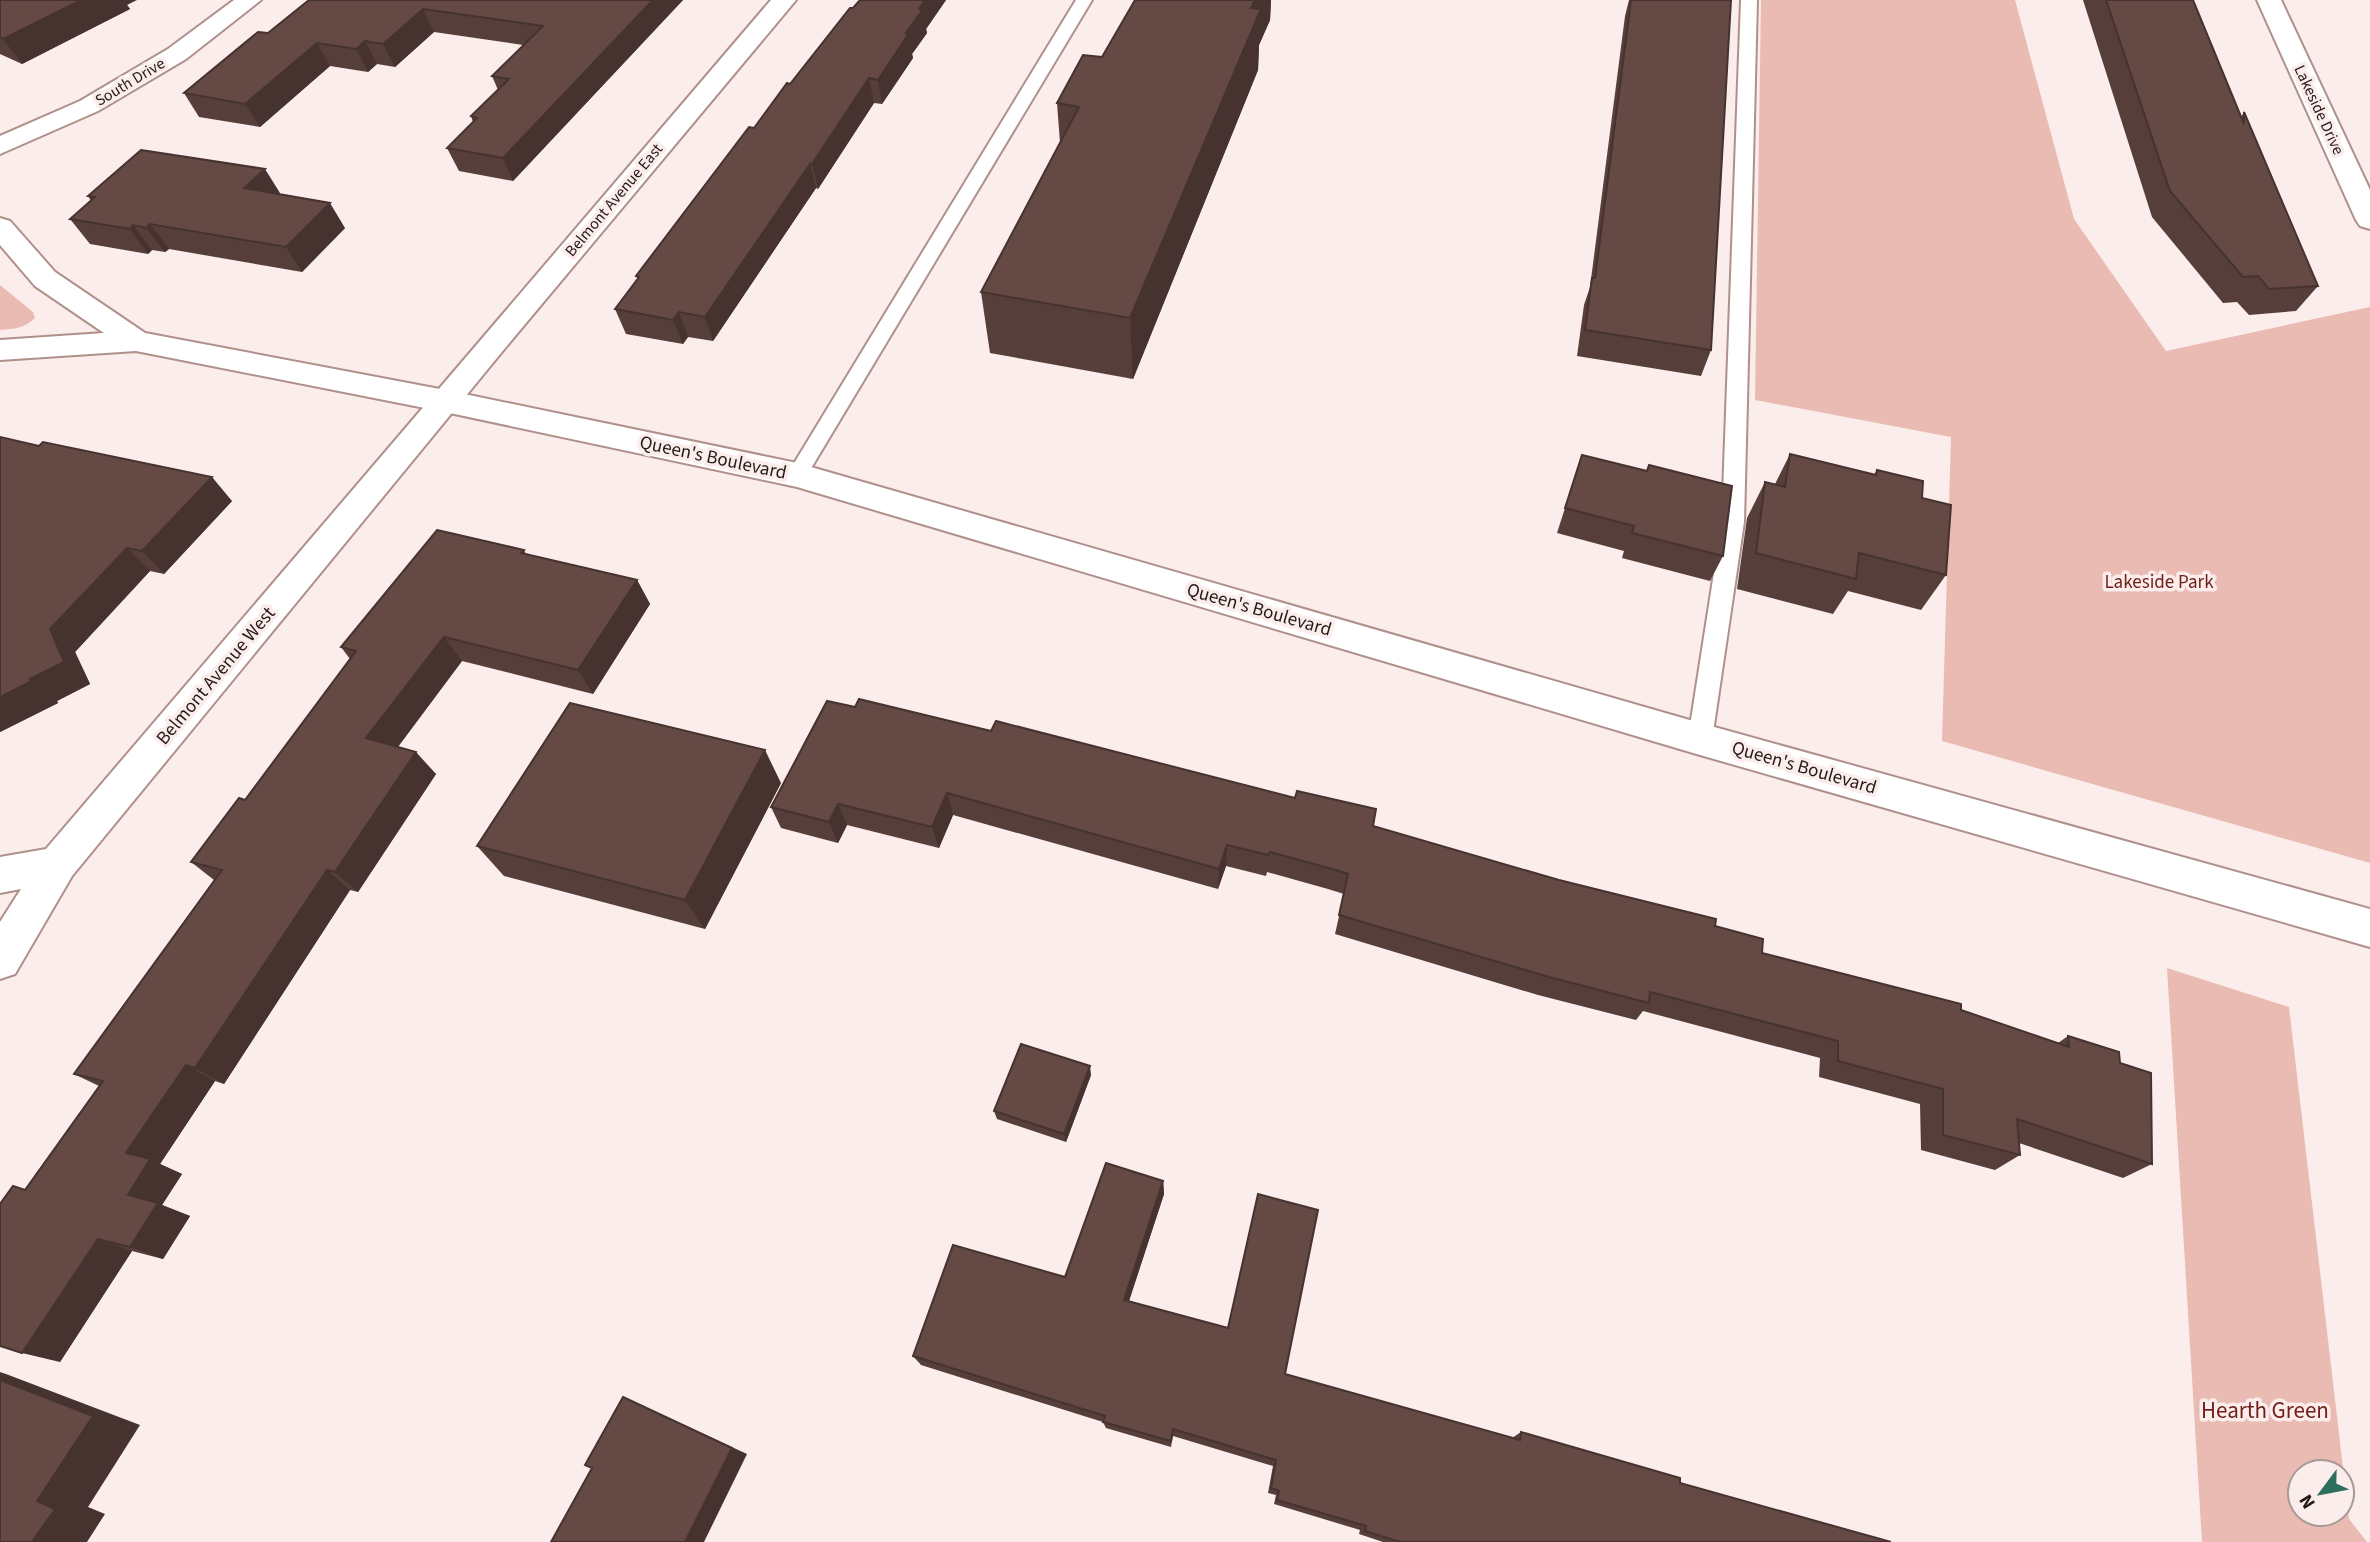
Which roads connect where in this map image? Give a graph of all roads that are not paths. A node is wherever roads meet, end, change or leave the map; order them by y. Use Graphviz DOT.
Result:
graph roads {
  1 [pos="249,0"];
  2 [pos="785,0"];
  3 [pos="1084,0"];
  4 [pos="1749,0"];
  5 [pos="2269,0"];
  6 [pos="0,146"];
  7 [pos="2370,220"];
  8 [pos="0,227"];
  9 [pos="136,341"];
  10 [pos="0,350"];
  11 [pos="445,401"];
  12 [pos="797,475"];
  13 [pos="1700,739"];
  14 [pos="58,864"];
  15 [pos="0,875"];
  16 [pos="2370,928"];
  17 [pos="0,960"];
  1 -- 6 [label="street, South Drive"];
  2 -- 11 [label="street, Belmont Avenue East"];
  3 -- 12 [label="lane"];
  4 -- 13 [label="lane"];
  5 -- 7 [label="street, Lakeside Drive"];
  8 -- 9 [label="street, Queen's Boulevard"];
  9 -- 10 [label="street, Queen's Boulevard"];
  9 -- 11 [label="street, Queen's Boulevard"];
  11 -- 12 [label="street, Queen's Boulevard"];
  11 -- 14 [label="street, Belmont Avenue West"];
  12 -- 13 [label="street, Queen's Boulevard"];
  13 -- 16 [label="street, Queen's Boulevard"];
  14 -- 15 [label="street"];
  14 -- 17 [label="street, Belmont Avenue West"];
}
